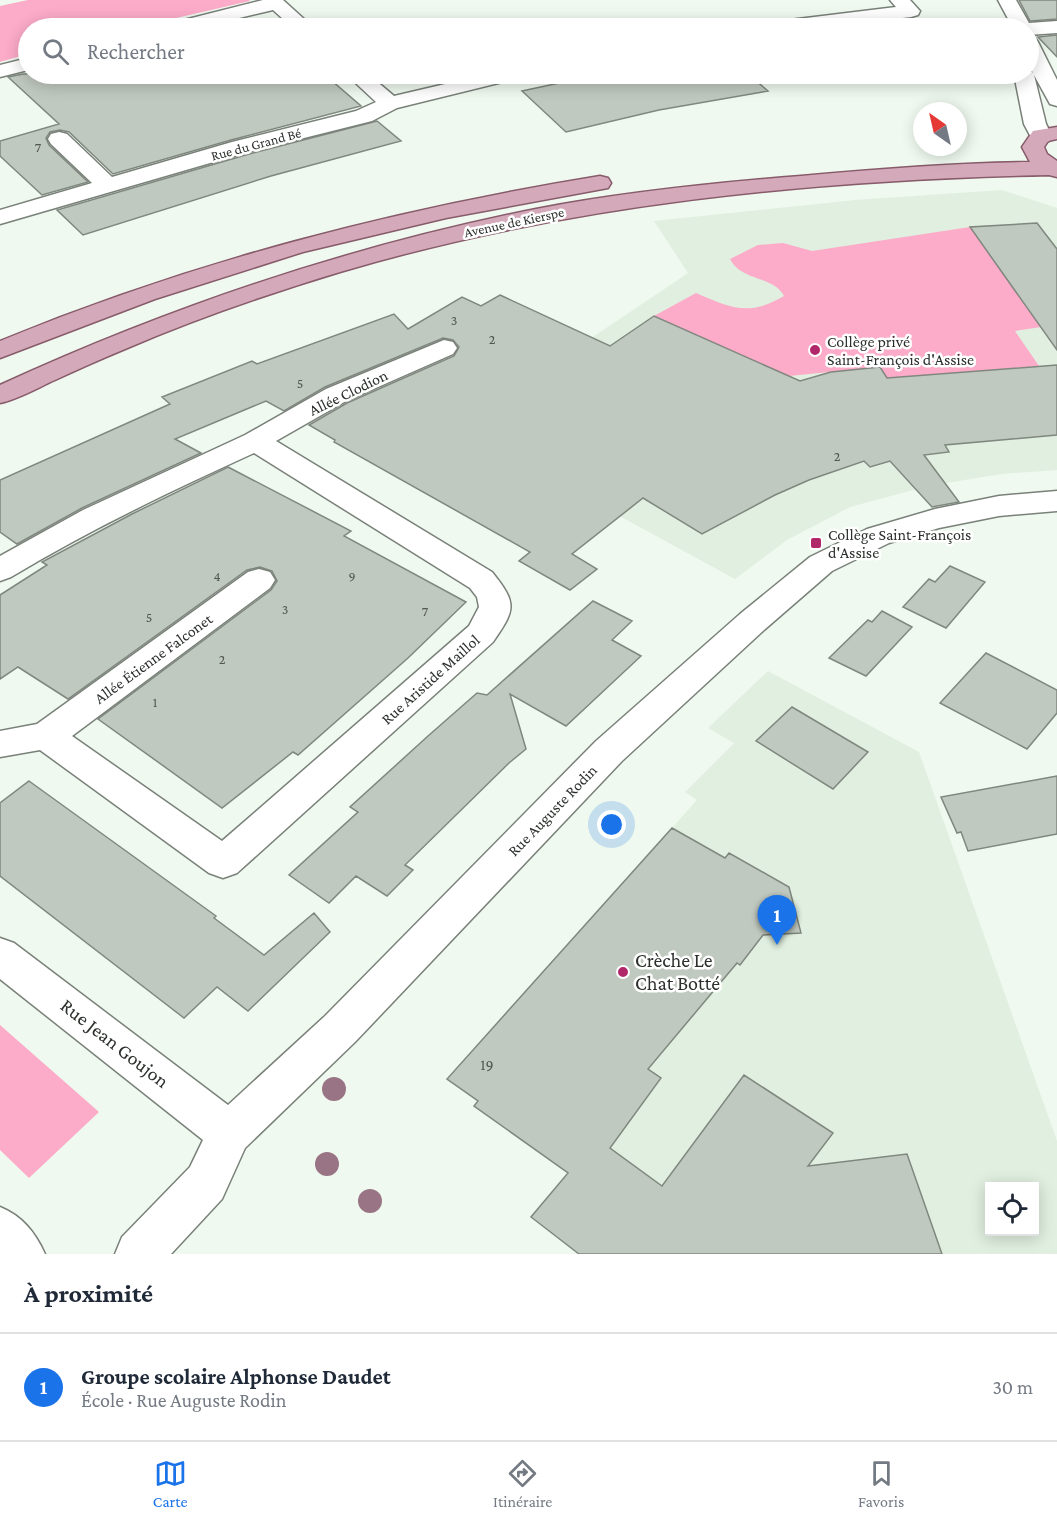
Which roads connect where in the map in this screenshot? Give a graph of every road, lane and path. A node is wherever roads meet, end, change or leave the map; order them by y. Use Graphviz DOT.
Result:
graph roads {
  1 [pos="898,0"];
  2 [pos="1007,0"];
  3 [pos="274,2"];
  4 [pos="213,18"];
  5 [pos="292,18"];
  6 [pos="850,18"];
  7 [pos="1017,18"];
  8 [pos="1057,27"];
  9 [pos="1039,28"];
  10 [pos="1039,63"];
  11 [pos="18,67"];
  12 [pos="0,72"];
  13 [pos="368,84"];
  14 [pos="470,84"];
  15 [pos="1026,84"];
  16 [pos="1057,100"];
  17 [pos="390,103"];
  18 [pos="58,139"];
  19 [pos="1044,139"];
  20 [pos="1055,169"];
  21 [pos="107,185"];
  22 [pos="0,218"];
  23 [pos="444,348"];
  24 [pos="0,350"];
  25 [pos="0,395"];
  26 [pos="255,441"];
  27 [pos="1057,501"];
  28 [pos="0,570"];
  29 [pos="259,580"];
  30 [pos="46,736"];
  31 [pos="0,744"];
  32 [pos="0,955"];
  33 [pos="229,1133"];
  34 [pos="0,1230"];
  35 [pos="21,1254"];
  36 [pos="139,1254"];
  1 -- 6 [label="street"];
  2 -- 7 [label="street"];
  3 -- 4 [label="street"];
  3 -- 5 [label="street"];
  8 -- 9 [label="street"];
  10 -- 16 [label="street"];
  11 -- 12 [label="street"];
  13 -- 17 [label="street"];
  14 -- 17 [label="street, Rue du Grand Bé"];
  15 -- 19 [label="street"];
  17 -- 21 [label="street, Rue du Grand Bé"];
  18 -- 21 [label="street"];
  19 -- 20 [label="main road"];
  19 -- 24 [label="main road, Avenue de Kierspe"];
  20 -- 25 [label="main road, Avenue de Kierspe"];
  21 -- 22 [label="street, Rue du Grand Bé"];
  23 -- 26 [label="street, Allée Clodion"];
  26 -- 28 [label="street"];
  26 -- 30 [label="street, Rue Aristide Maillol"];
  27 -- 33 [label="street, Rue Auguste Rodin"];
  29 -- 30 [label="street, Allée Étienne Falconet"];
  30 -- 31 [label="street"];
  32 -- 33 [label="street, Rue Jean Goujon"];
  33 -- 36 [label="street, Rue Auguste Rodin"];
  34 -- 35 [label="street"];
}
